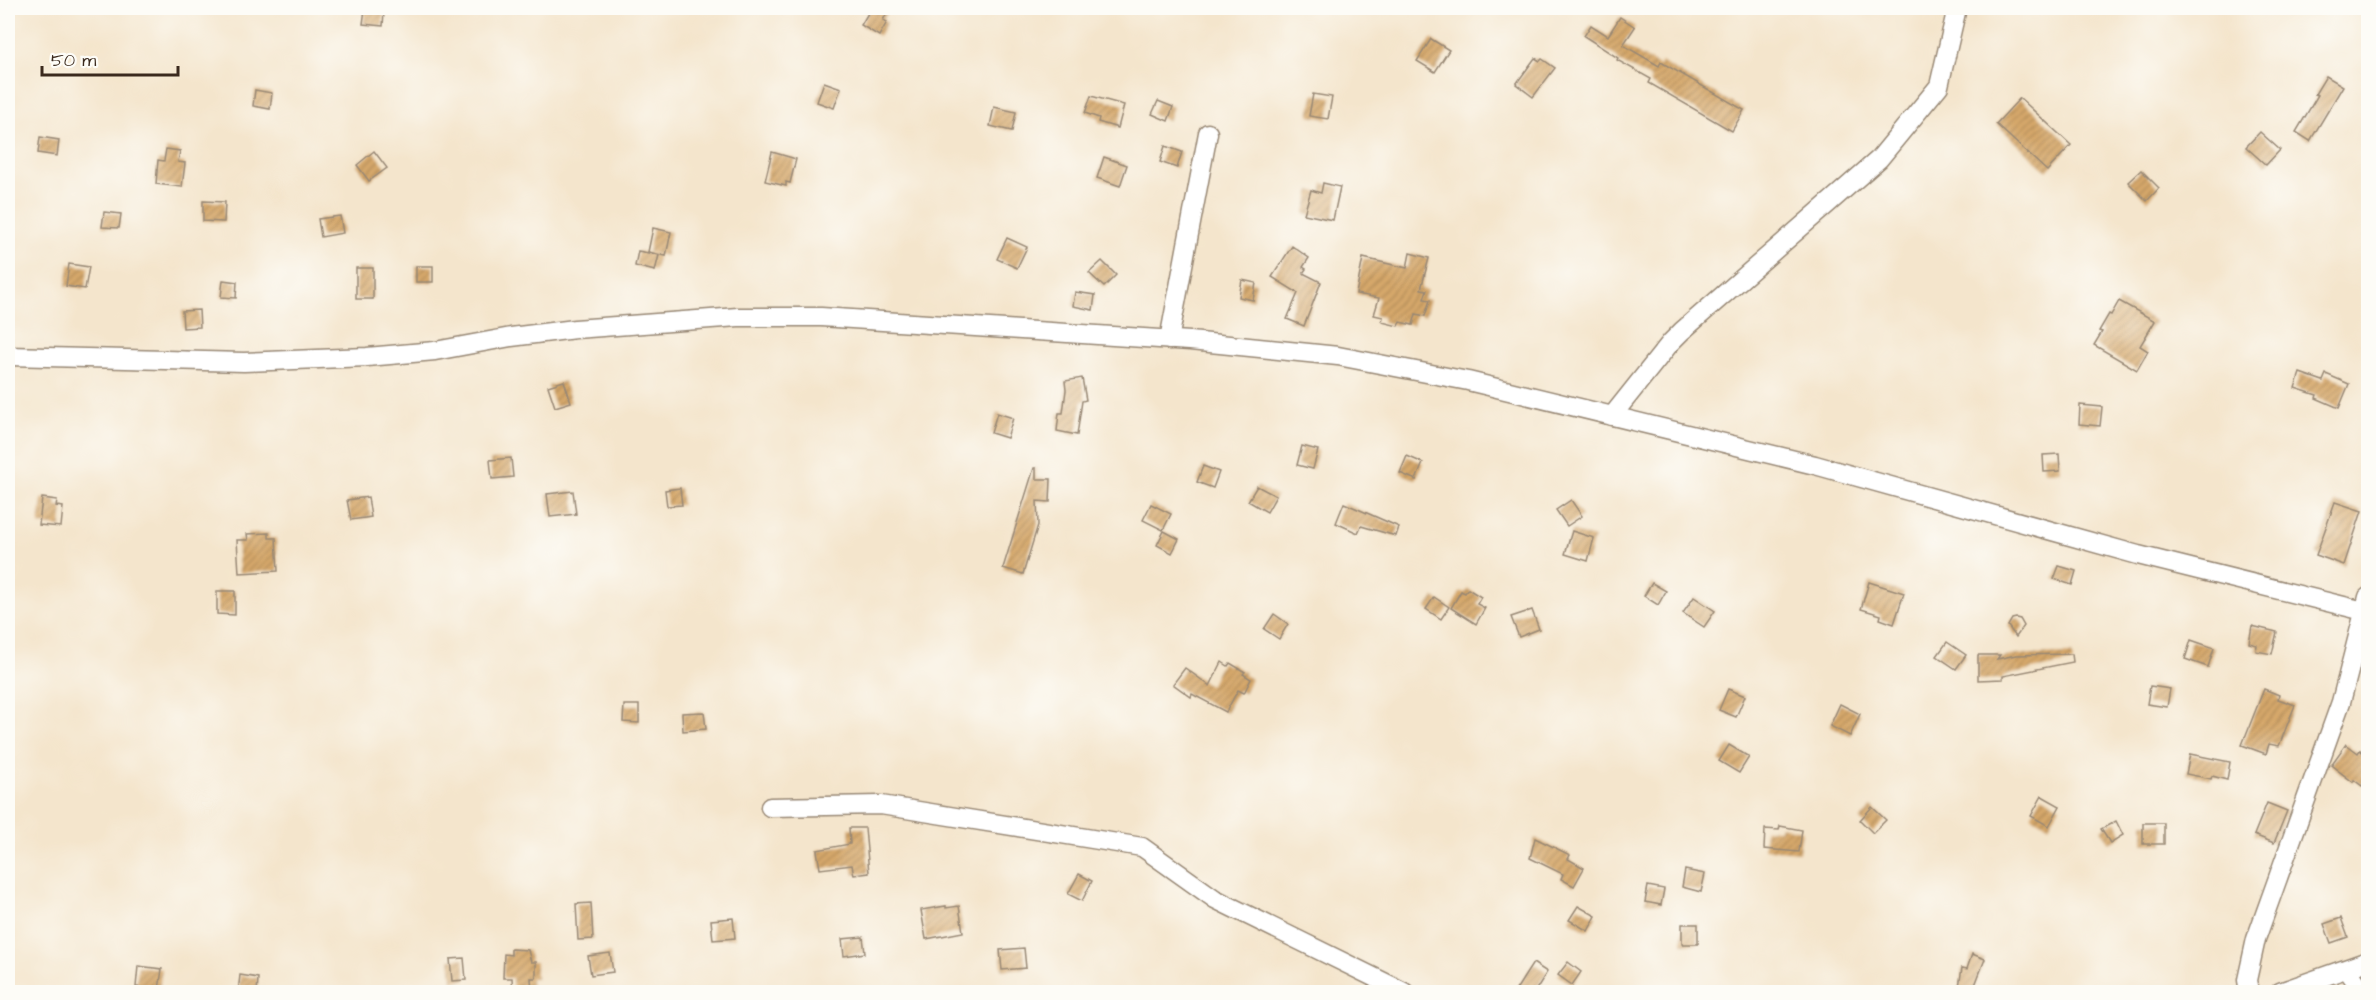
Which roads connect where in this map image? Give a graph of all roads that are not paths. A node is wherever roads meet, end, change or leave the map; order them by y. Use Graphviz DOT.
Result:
graph roads {
  1 [pos="1957,8"];
  2 [pos="1208,133"];
  3 [pos="1169,340"];
  4 [pos="8,356"];
  5 [pos="1612,416"];
  6 [pos="2367,607"];
  7 [pos="770,807"];
  8 [pos="2368,961"];
  9 [pos="2347,969"];
  10 [pos="1404,993"];
  11 [pos="2249,993"];
  12 [pos="2280,993"];
  13 [pos="2363,993"];
  1 -- 5 [label="street"];
  2 -- 3 [label="street"];
  3 -- 4 [label="street"];
  3 -- 5 [label="street"];
  5 -- 6 [label="street"];
  6 -- 11 [label="street"];
  7 -- 10 [label="street"];
  8 -- 9 [label="street"];
  9 -- 12 [label="street"];
  9 -- 13 [label="street"];
}
